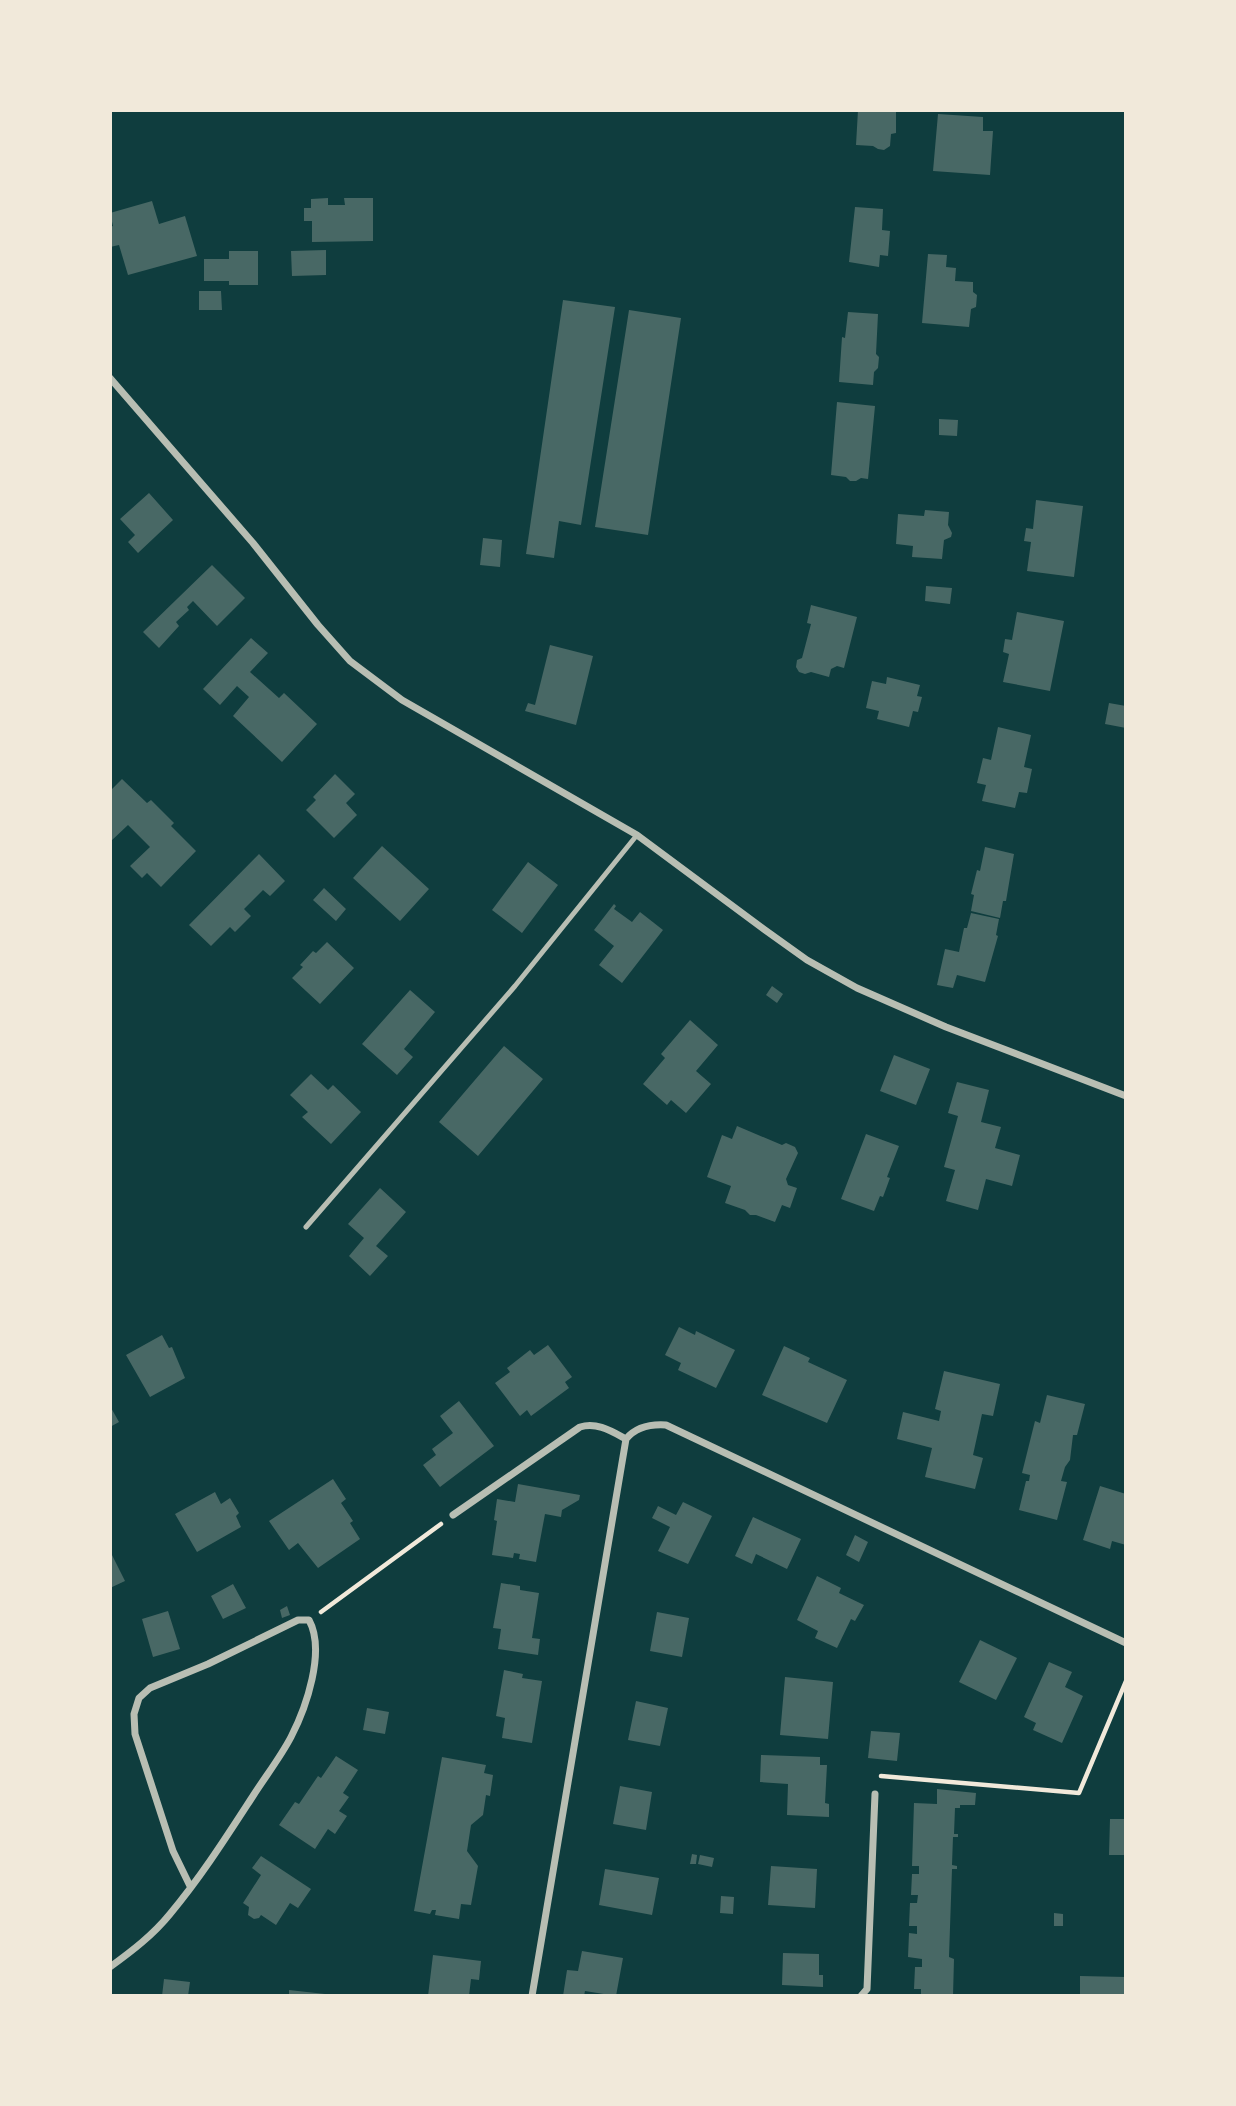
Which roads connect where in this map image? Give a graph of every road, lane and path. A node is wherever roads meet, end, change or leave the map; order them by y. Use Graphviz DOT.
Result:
graph roads {
  1 [pos="110,379"];
  2 [pos="637,835"];
  3 [pos="1126,1096"];
  4 [pos="306,1227"];
  5 [pos="626,1439"];
  6 [pos="453,1516"];
  7 [pos="309,1620"];
  8 [pos="1126,1643"];
  9 [pos="1126,1681"];
  10 [pos="875,1794"];
  11 [pos="190,1886"];
  12 [pos="110,1967"];
  13 [pos="532,1996"];
  14 [pos="861,1996"];
  1 -- 2 [label="street"];
  2 -- 3 [label="street"];
  2 -- 4 [label="lane"];
  5 -- 6 [label="street"];
  5 -- 8 [label="street"];
  5 -- 13 [label="street"];
  6 -- 7 [label="path"];
  7 -- 11 [label="street"];
  7 -- 11 [label="street"];
  9 -- 10 [label="path"];
  10 -- 14 [label="street"];
  11 -- 12 [label="street"];
}
